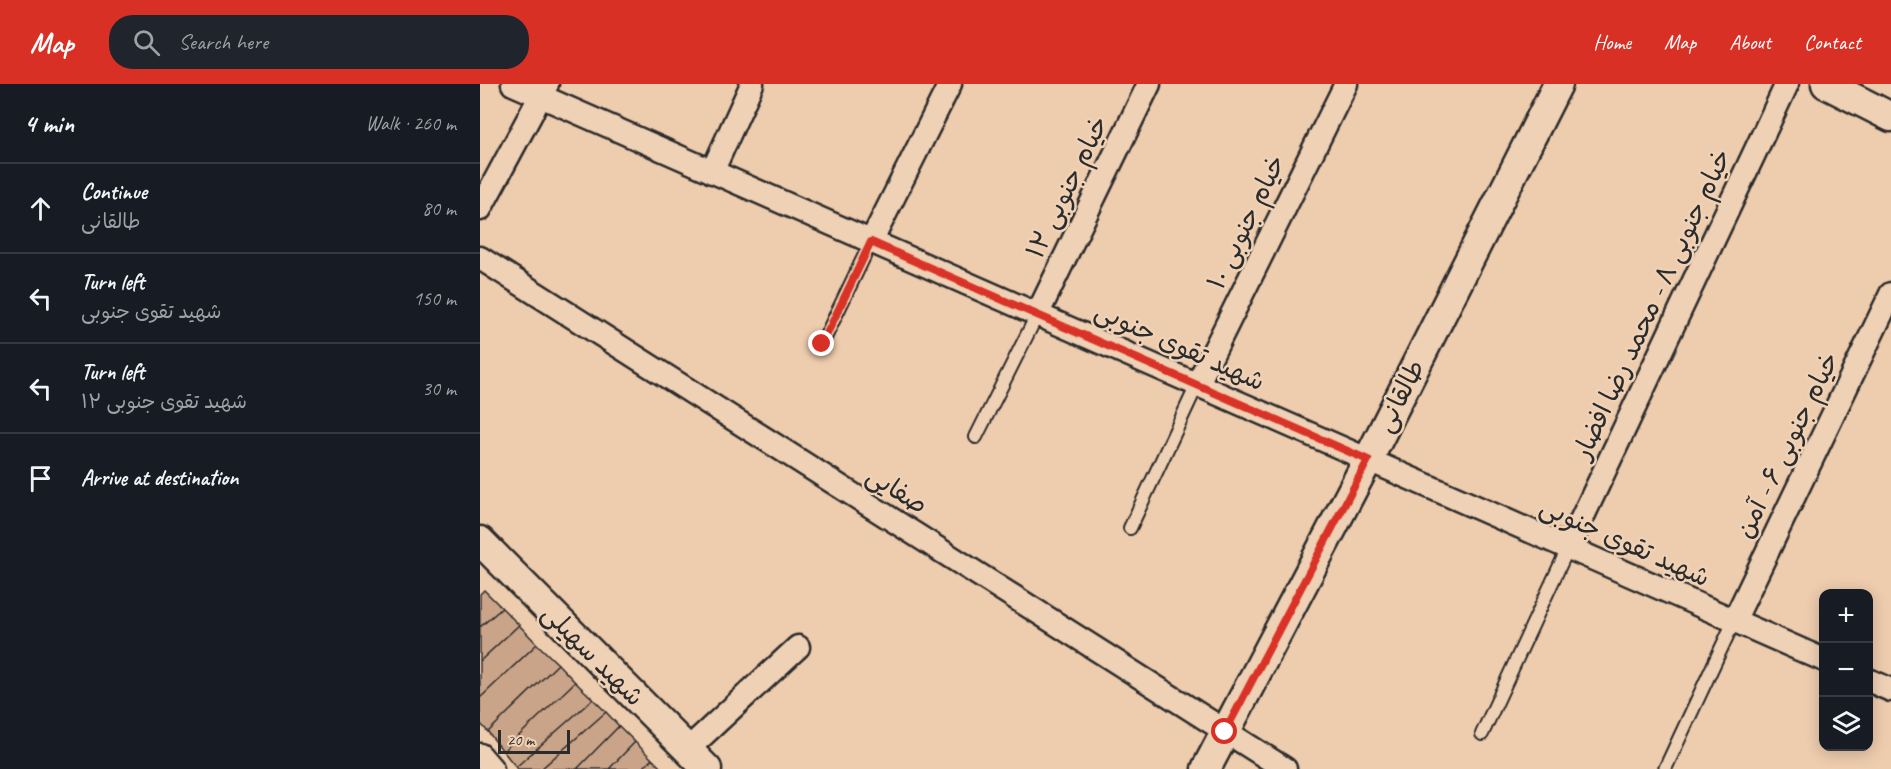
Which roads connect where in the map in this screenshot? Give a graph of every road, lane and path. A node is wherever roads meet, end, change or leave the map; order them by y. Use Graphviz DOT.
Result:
graph roads {
  1 [pos="513,84"];
  2 [pos="752,84"];
  3 [pos="950,84"];
  4 [pos="1149,84"];
  5 [pos="1346,84"];
  6 [pos="1558,84"];
  7 [pos="1787,84"];
  8 [pos="1826,84"];
  9 [pos="544,90"];
  10 [pos="1891,117"];
  11 [pos="712,172"];
  12 [pos="480,209"];
  13 [pos="871,242"];
  14 [pos="480,258"];
  15 [pos="1891,294"];
  16 [pos="1037,315"];
  17 [pos="822,344"];
  18 [pos="1197,385"];
  19 [pos="976,437"];
  20 [pos="1368,460"];
  21 [pos="1130,528"];
  22 [pos="480,541"];
  23 [pos="1568,548"];
  24 [pos="1734,621"];
  25 [pos="798,647"];
  26 [pos="1819,658"];
  27 [pos="1873,682"];
  28 [pos="1891,690"];
  29 [pos="1225,732"];
  30 [pos="1482,734"];
  31 [pos="480,755"];
  32 [pos="697,759"];
  33 [pos="492,769"];
  34 [pos="1206,769"];
  35 [pos="1284,769"];
  36 [pos="1665,769"];
  1 -- 9 [label="street, شهید تقوی جنوبی"];
  2 -- 11 [label="street"];
  3 -- 13 [label="street"];
  4 -- 16 [label="street, خیام جنوبی ۱۲"];
  5 -- 18 [label="street, خیام جنوبی ۱۰"];
  6 -- 20 [label="street, طالقانی"];
  7 -- 23 [label="street, خیام جنوبی ۸ - محمد رضا افضار"];
  8 -- 10 [label="street"];
  9 -- 11 [label="street, شهید تقوی جنوبی"];
  9 -- 12 [label="street"];
  11 -- 13 [label="street, شهید تقوی جنوبی"];
  13 -- 16 [label="street, شهید تقوی جنوبی"];
  13 -- 17 [label="lane"];
  14 -- 29 [label="street, صفایی"];
  15 -- 24 [label="street, خیام جنوبی ۶ - آمن"];
  16 -- 18 [label="street, شهید تقوی جنوبی"];
  16 -- 19 [label="lane"];
  18 -- 20 [label="street, شهید تقوی جنوبی"];
  18 -- 21 [label="lane"];
  20 -- 23 [label="street, شهید تقوی جنوبی"];
  20 -- 29 [label="street, طالقانی"];
  22 -- 32 [label="street, شهید سهیلی"];
  23 -- 24 [label="street, شهید تقوی جنوبی"];
  23 -- 30 [label="lane"];
  24 -- 26 [label="street, شهید تقوی جنوبی"];
  24 -- 36 [label="lane"];
  25 -- 32 [label="street"];
  27 -- 28 [label="street"];
  29 -- 34 [label="street, طالقانی"];
  29 -- 35 [label="street, صفایی"];
  31 -- 33 [label="street"];
}
